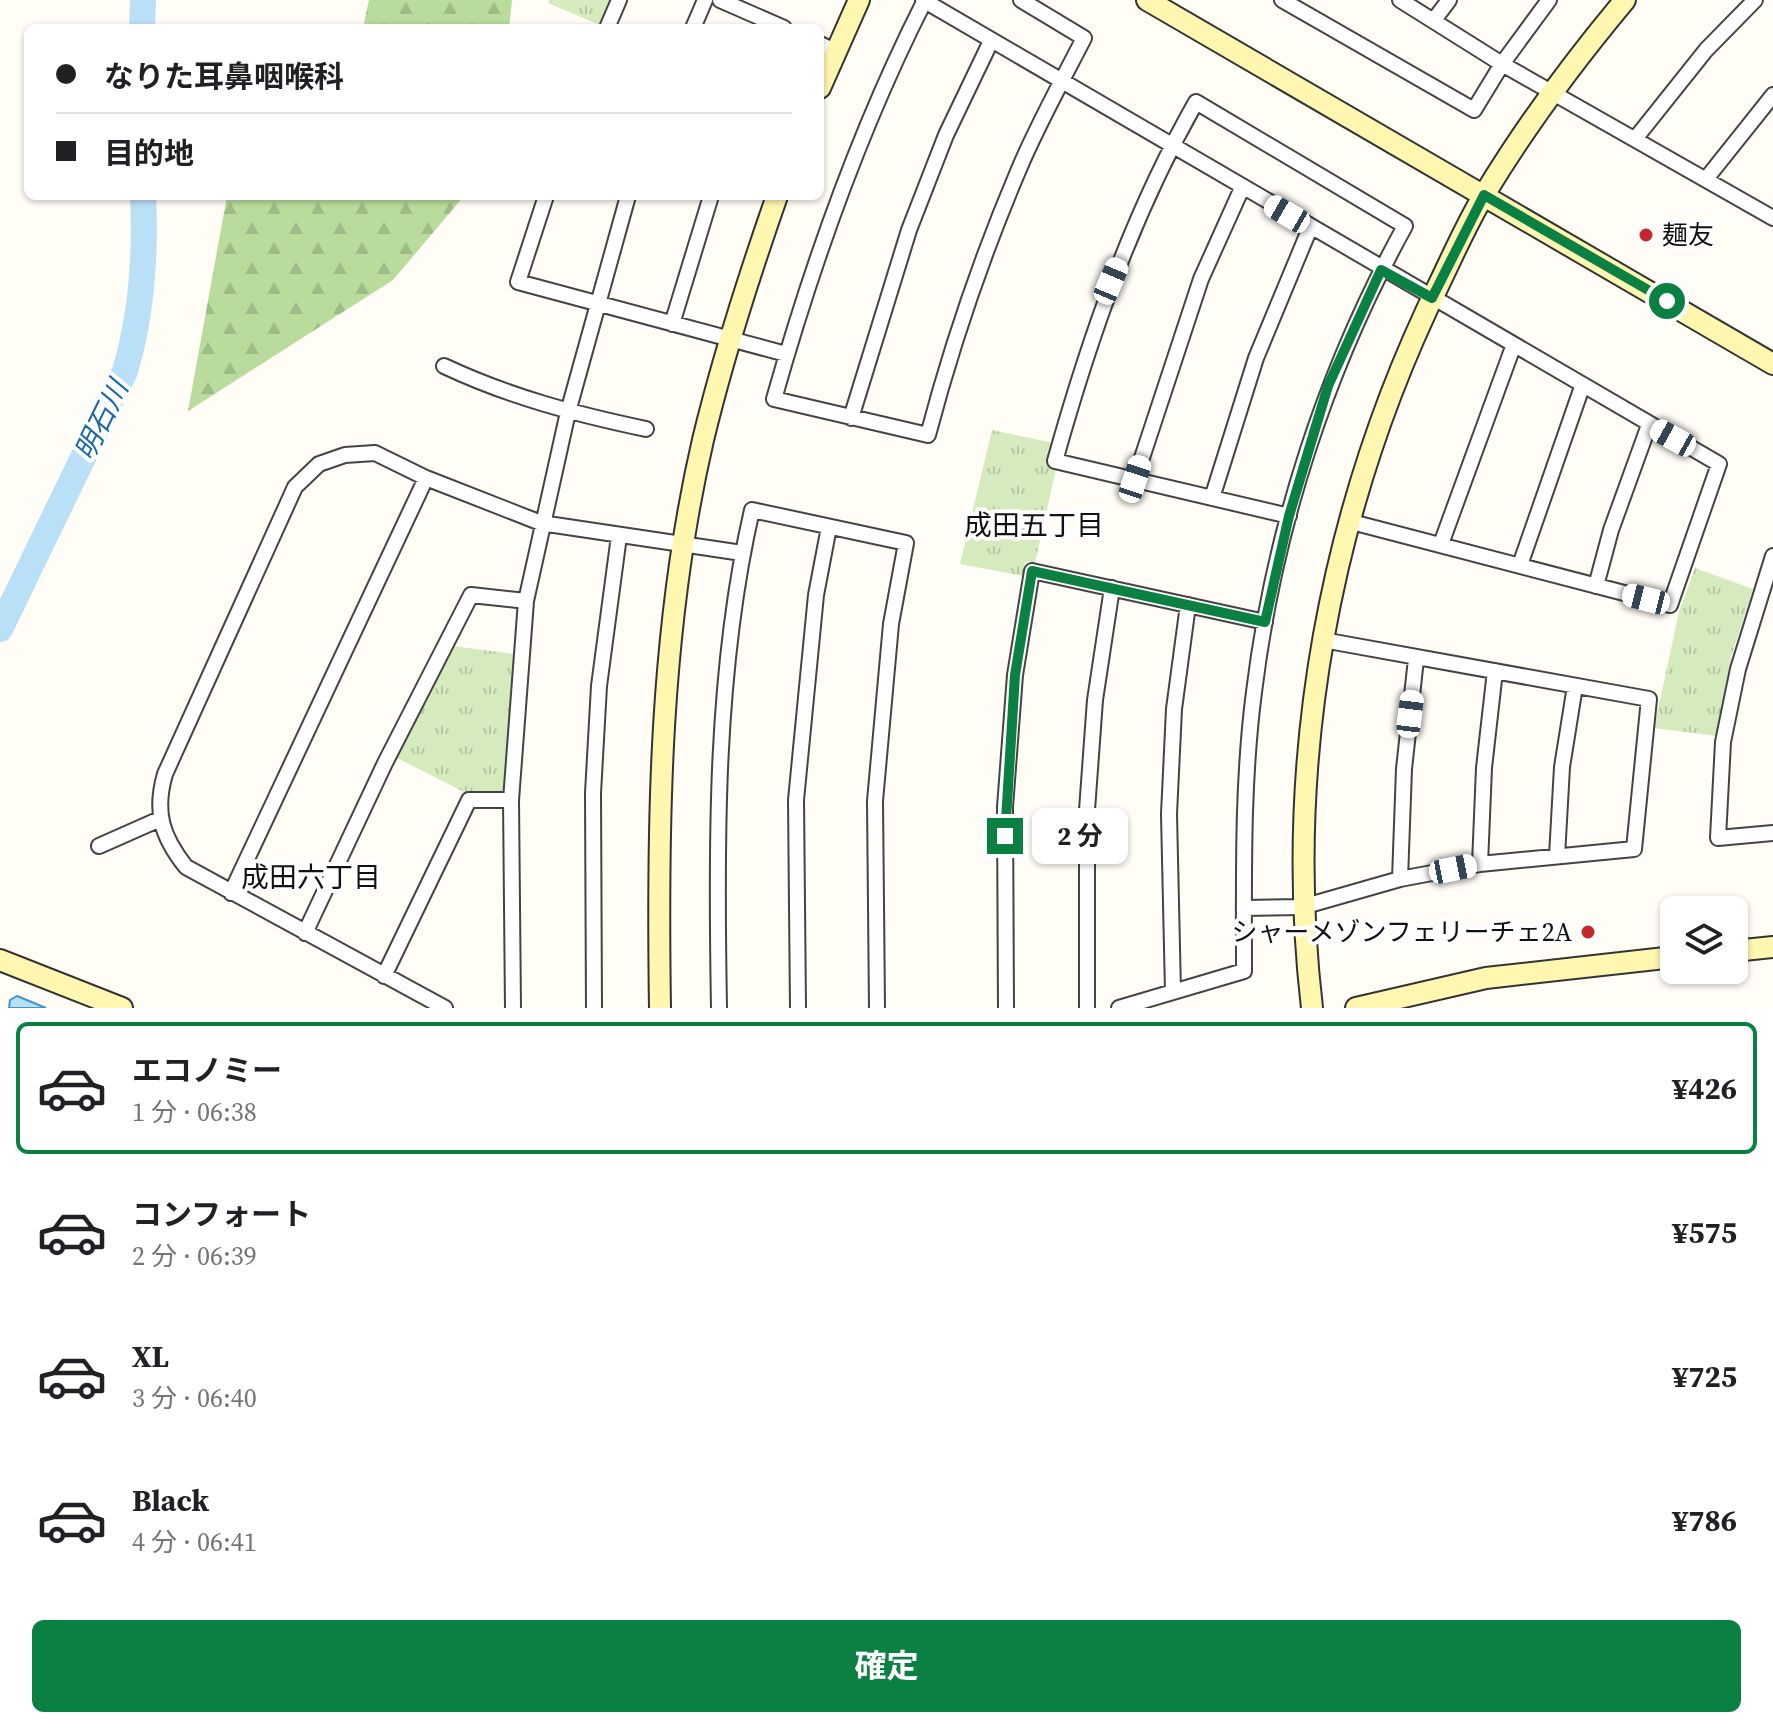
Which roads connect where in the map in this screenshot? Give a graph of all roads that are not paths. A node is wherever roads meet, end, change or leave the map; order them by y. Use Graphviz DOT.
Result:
graph roads {
  1 [pos="619,0"];
  2 [pos="705,0"];
  3 [pos="720,0"];
  4 [pos="859,0"];
  5 [pos="924,0"];
  6 [pos="1021,0"];
  7 [pos="1147,0"];
  8 [pos="1282,0"];
  9 [pos="1400,0"];
  10 [pos="1449,0"];
  11 [pos="1549,0"];
  12 [pos="1625,0"];
  13 [pos="1755,0"];
  14 [pos="1434,20"];
  15 [pos="609,24"];
  16 [pos="695,24"];
  17 [pos="773,24"];
  18 [pos="991,41"];
  19 [pos="828,48"];
  20 [pos="1502,64"];
  21 [pos="824,68"];
  22 [pos="1062,82"];
  23 [pos="1554,91"];
  24 [pos="1773,95"];
  25 [pos="1635,139"];
  26 [pos="1171,145"];
  27 [pos="1706,179"];
  28 [pos="1242,188"];
  29 [pos="1484,195"];
  30 [pos="545,200"];
  31 [pos="627,200"];
  32 [pos="710,200"];
  33 [pos="776,200"];
  34 [pos="1773,218"];
  35 [pos="1310,228"];
  36 [pos="1381,270"];
  37 [pos="1432,298"];
  38 [pos="596,303"];
  39 [pos="672,324"];
  40 [pos="730,340"];
  41 [pos="1513,347"];
  42 [pos="786,354"];
  43 [pos="1773,364"];
  44 [pos="444,366"];
  45 [pos="1582,387"];
  46 [pos="568,412"];
  47 [pos="851,418"];
  48 [pos="1649,425"];
  49 [pos="646,429"];
  50 [pos="426,478"];
  51 [pos="1135,479"];
  52 [pos="1212,498"];
  53 [pos="1289,516"];
  54 [pos="1348,521"];
  55 [pos="541,523"];
  56 [pos="829,527"];
  57 [pos="619,536"];
  58 [pos="1441,544"];
  59 [pos="684,546"];
  60 [pos="742,553"];
  61 [pos="1773,556"];
  62 [pos="1520,565"];
  63 [pos="1596,586"];
  64 [pos="1112,588"];
  65 [pos="526,601"];
  66 [pos="1188,605"];
  67 [pos="1265,622"];
  68 [pos="1323,640"];
  69 [pos="1416,659"];
  70 [pos="1495,671"];
  71 [pos="1575,686"];
  72 [pos="511,800"];
  73 [pos="160,819"];
  74 [pos="1773,833"];
  75 [pos="99,846"];
  76 [pos="1557,856"];
  77 [pos="1480,864"];
  78 [pos="1400,879"];
  79 [pos="231,893"];
  80 [pos="1302,907"];
  81 [pos="1244,908"];
  82 [pos="305,933"];
  83 [pos="1773,947"];
  84 [pos="1748,950"];
  85 [pos="1660,959"];
  86 [pos="0,960"];
  87 [pos="384,976"];
  88 [pos="1173,992"];
  89 [pos="122,1008"];
  90 [pos="445,1008"];
  91 [pos="513,1008"];
  92 [pos="594,1008"];
  93 [pos="660,1008"];
  94 [pos="719,1008"];
  95 [pos="798,1008"];
  96 [pos="877,1008"];
  97 [pos="1006,1008"];
  98 [pos="1087,1008"];
  99 [pos="1119,1008"];
  100 [pos="1312,1008"];
  101 [pos="1356,1008"];
  1 -- 15 [label="street"];
  2 -- 16 [label="street"];
  3 -- 17 [label="street"];
  4 -- 19 [label="street"];
  5 -- 18 [label="street"];
  5 -- 42 [label="street"];
  6 -- 22 [label="street"];
  7 -- 29 [label="street"];
  8 -- 20 [label="street"];
  9 -- 14 [label="street"];
  10 -- 14 [label="street"];
  11 -- 20 [label="street"];
  12 -- 23 [label="street"];
  13 -- 25 [label="street"];
  14 -- 20 [label="street"];
  18 -- 22 [label="street"];
  18 -- 47 [label="street"];
  19 -- 21 [label="street"];
  20 -- 23 [label="street"];
  22 -- 26 [label="street"];
  22 -- 47 [label="street"];
  23 -- 25 [label="street"];
  23 -- 29 [label="street"];
  24 -- 27 [label="street"];
  25 -- 27 [label="street"];
  26 -- 28 [label="street"];
  26 -- 36 [label="street"];
  26 -- 51 [label="street"];
  27 -- 34 [label="street"];
  28 -- 35 [label="street"];
  28 -- 51 [label="street"];
  29 -- 37 [label="street"];
  29 -- 43 [label="street"];
  30 -- 38 [label="street"];
  31 -- 38 [label="street"];
  32 -- 39 [label="street"];
  33 -- 40 [label="street"];
  35 -- 36 [label="street"];
  35 -- 52 [label="street"];
  36 -- 37 [label="street"];
  36 -- 53 [label="street"];
  37 -- 41 [label="street"];
  37 -- 54 [label="street"];
  38 -- 39 [label="street"];
  38 -- 46 [label="street"];
  39 -- 40 [label="street"];
  40 -- 42 [label="street"];
  40 -- 59 [label="street"];
  41 -- 45 [label="street"];
  41 -- 58 [label="street"];
  42 -- 47 [label="street"];
  44 -- 46 [label="street"];
  45 -- 48 [label="street"];
  45 -- 62 [label="street"];
  46 -- 49 [label="street"];
  46 -- 55 [label="street"];
  48 -- 63 [label="street"];
  48 -- 63 [label="street"];
  50 -- 55 [label="street"];
  50 -- 73 [label="street"];
  50 -- 79 [label="street"];
  51 -- 52 [label="street"];
  52 -- 53 [label="street"];
  53 -- 67 [label="street"];
  54 -- 58 [label="street"];
  54 -- 68 [label="street"];
  55 -- 57 [label="street"];
  55 -- 65 [label="street"];
  56 -- 60 [label="street"];
  56 -- 95 [label="street"];
  56 -- 96 [label="street"];
  57 -- 59 [label="street"];
  57 -- 92 [label="street"];
  58 -- 62 [label="street"];
  59 -- 60 [label="street"];
  59 -- 93 [label="street"];
  60 -- 94 [label="street"];
  61 -- 74 [label="street"];
  62 -- 63 [label="street"];
  64 -- 66 [label="street"];
  64 -- 97 [label="street"];
  64 -- 98 [label="street"];
  65 -- 72 [label="street"];
  65 -- 82 [label="street"];
  66 -- 67 [label="street"];
  66 -- 88 [label="street"];
  67 -- 81 [label="street"];
  68 -- 69 [label="street"];
  68 -- 80 [label="street"];
  69 -- 70 [label="street"];
  69 -- 78 [label="street"];
  70 -- 71 [label="street"];
  70 -- 77 [label="street"];
  71 -- 76 [label="street"];
  71 -- 76 [label="street"];
  72 -- 87 [label="street"];
  72 -- 91 [label="street"];
  73 -- 75 [label="street"];
  73 -- 79 [label="street"];
  76 -- 77 [label="street"];
  77 -- 78 [label="street"];
  78 -- 80 [label="street"];
  79 -- 82 [label="street"];
  80 -- 81 [label="street"];
  80 -- 100 [label="street"];
  81 -- 88 [label="street"];
  82 -- 87 [label="street"];
  83 -- 84 [label="street"];
  85 -- 101 [label="street"];
  86 -- 89 [label="street"];
  87 -- 90 [label="street"];
  88 -- 99 [label="street"];
}
